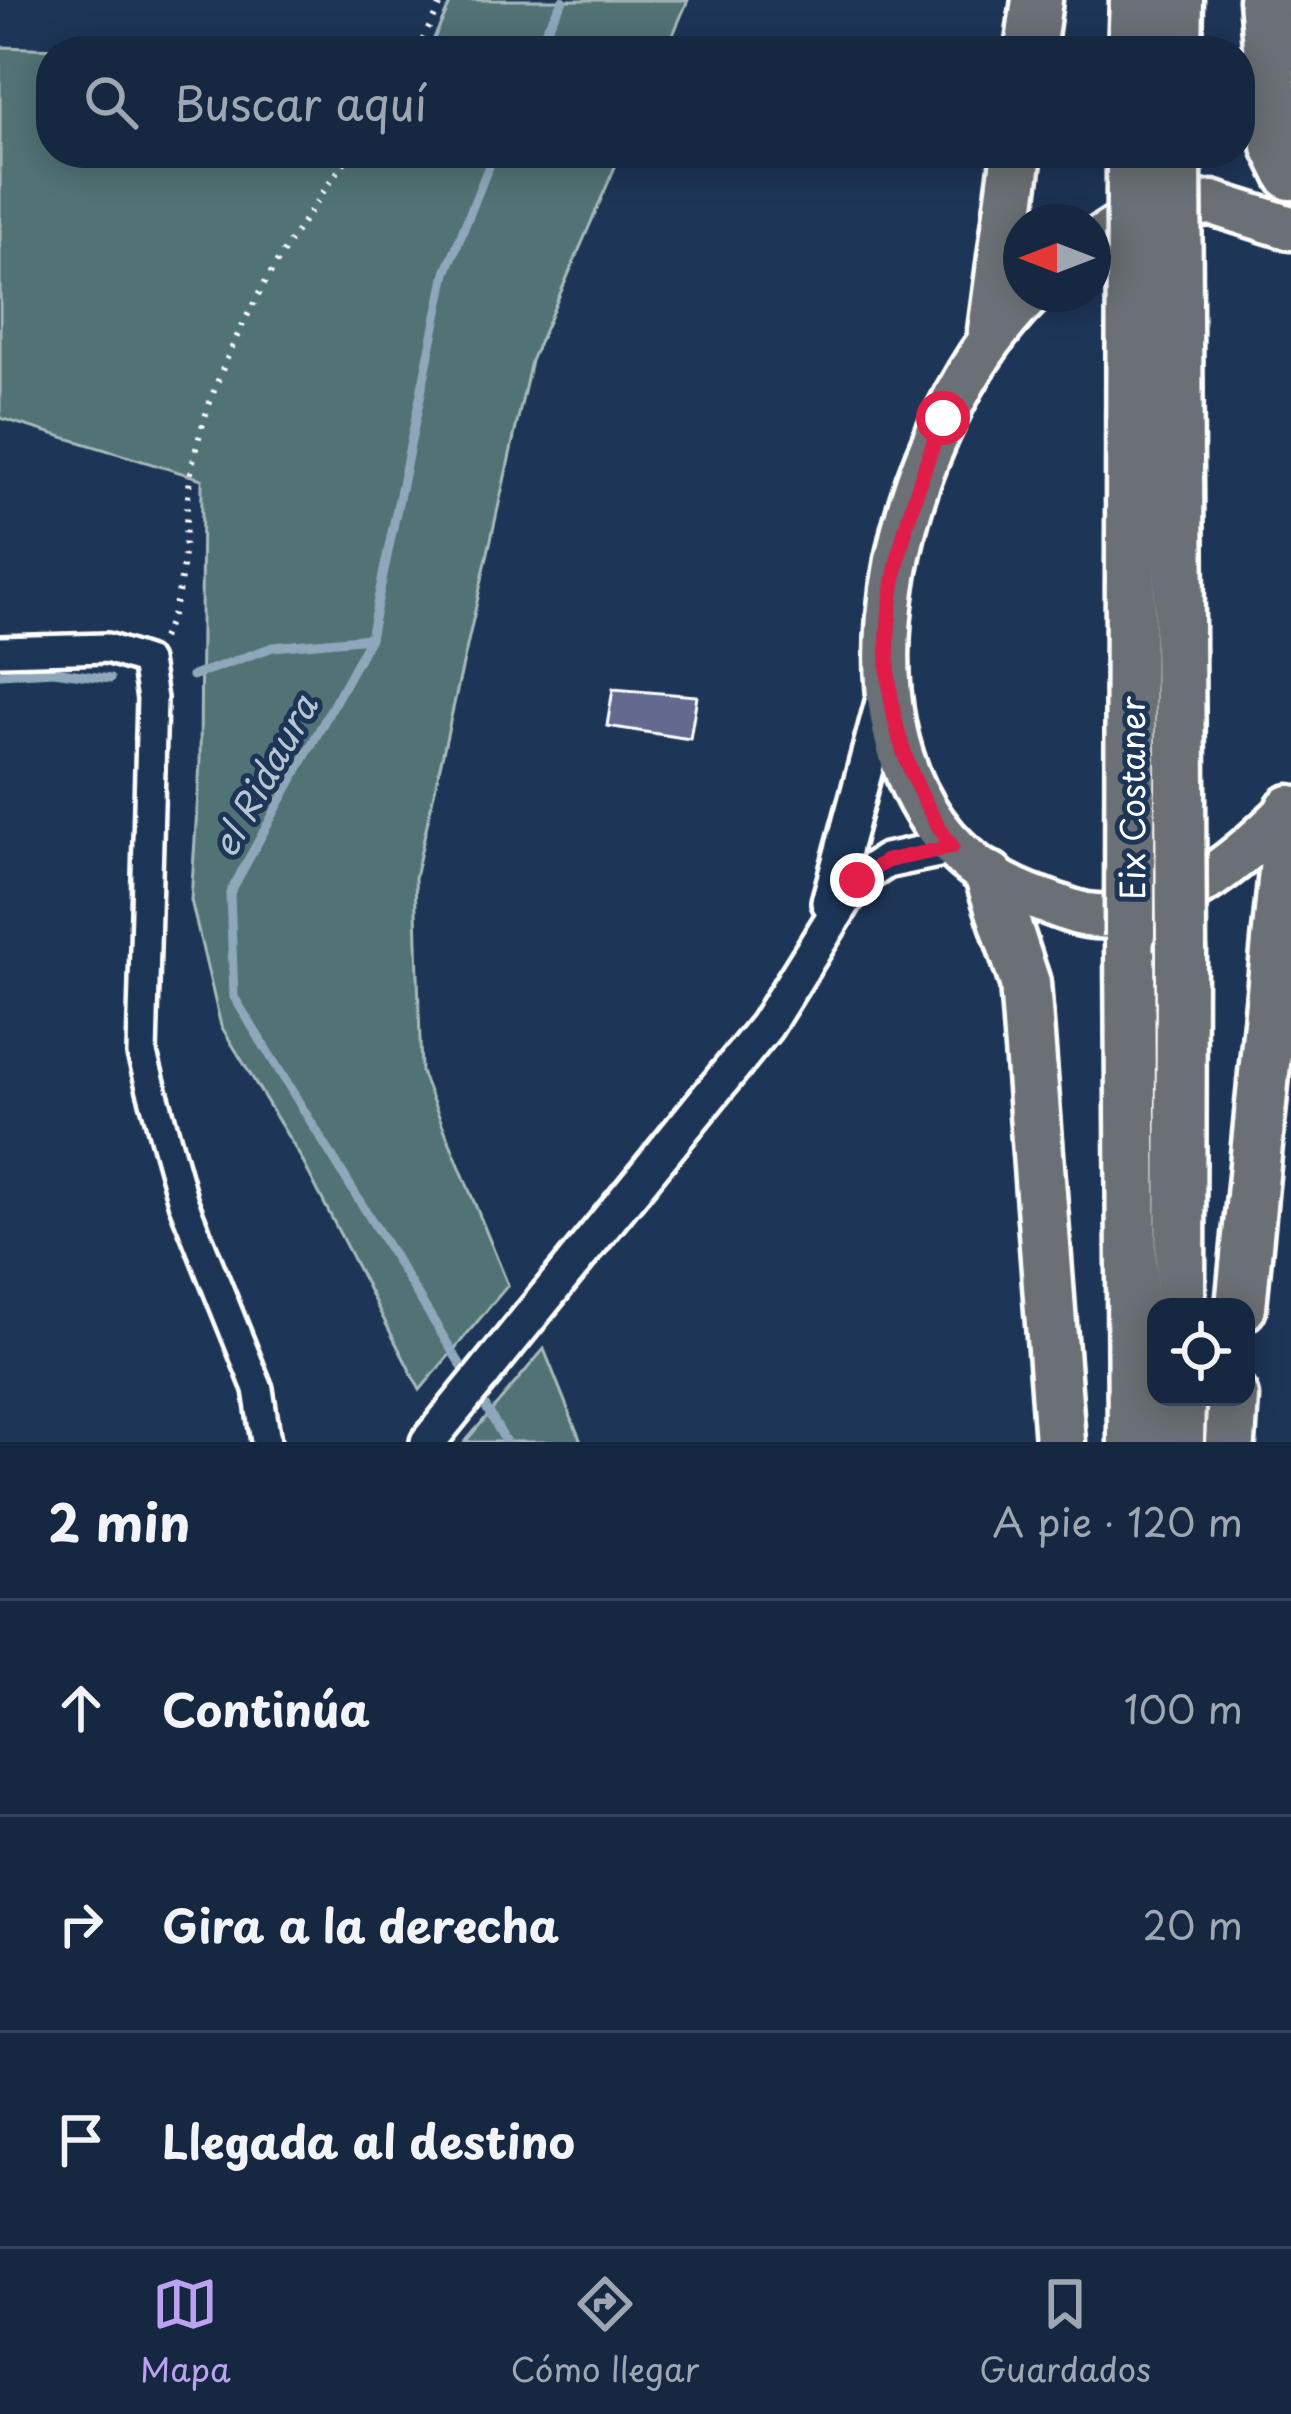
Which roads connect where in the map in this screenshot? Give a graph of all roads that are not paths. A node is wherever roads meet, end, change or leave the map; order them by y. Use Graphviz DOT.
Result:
graph roads {
  1 [pos="1037,0"];
  2 [pos="1135,0"];
  3 [pos="1178,0"];
  4 [pos="1264,0"];
  5 [pos="1032,36"];
  6 [pos="1134,36"];
  7 [pos="1177,36"];
  8 [pos="1014,168"];
  9 [pos="1132,168"];
  10 [pos="1176,168"];
  11 [pos="1291,175"];
  12 [pos="1291,228"];
  13 [pos="1111,231"];
  14 [pos="1012,312"];
  15 [pos="992,331"];
  16 [pos="0,651"];
  17 [pos="889,677"];
  18 [pos="1290,809"];
  19 [pos="952,847"];
  20 [pos="991,877"];
  21 [pos="812,950"];
  22 [pos="1180,1298"];
  23 [pos="1242,1298"];
  24 [pos="1180,1406"];
  25 [pos="1232,1406"];
  26 [pos="266,1442"];
  27 [pos="428,1442"];
  28 [pos="1060,1442"];
  29 [pos="1133,1442"];
  30 [pos="1179,1442"];
  31 [pos="1230,1442"];
  1 -- 5 [label="highway"];
  2 -- 6 [label="highway"];
  3 -- 7 [label="highway"];
  4 -- 11 [label="highway"];
  8 -- 15 [label="highway"];
  9 -- 29 [label="highway, Eix Costaner, bridge"];
  10 -- 22 [label="highway, Eix Costaner, bridge"];
  12 -- 13 [label="main road"];
  14 -- 15 [label="main road"];
  15 -- 17 [label="main road"];
  16 -- 26 [label="street"];
  17 -- 19 [label="main road"];
  17 -- 21 [label="street"];
  18 -- 20 [label="main road"];
  18 -- 23 [label="highway"];
  19 -- 20 [label="main road"];
  19 -- 21 [label="street"];
  20 -- 28 [label="highway"];
  21 -- 27 [label="street"];
  24 -- 30 [label="highway"];
  25 -- 31 [label="highway"];
}
